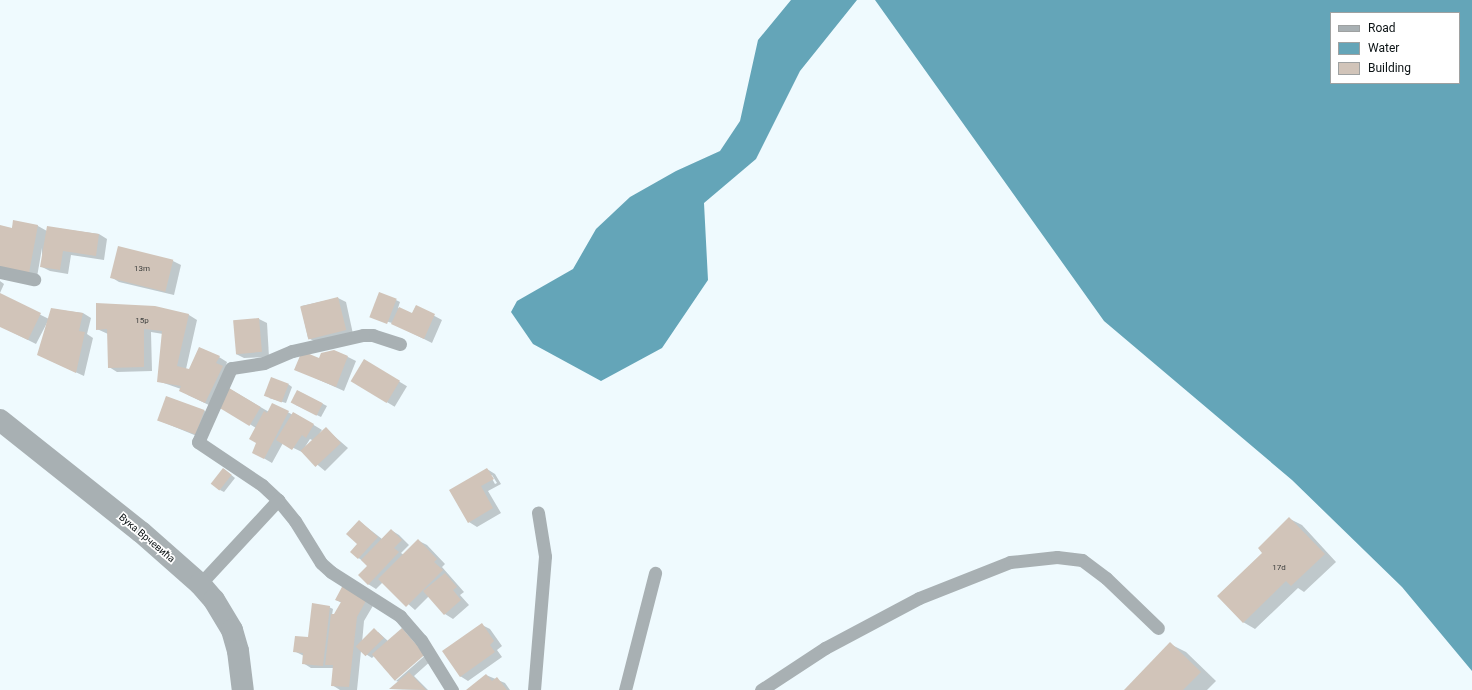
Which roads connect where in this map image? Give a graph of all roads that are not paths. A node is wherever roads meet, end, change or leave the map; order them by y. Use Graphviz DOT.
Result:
graph roads {
  1 [pos="0,272"];
  2 [pos="34,279"];
  3 [pos="400,344"];
  4 [pos="0,420"];
  5 [pos="278,500"];
  6 [pos="538,513"];
  7 [pos="655,573"];
  8 [pos="200,584"];
  9 [pos="1158,628"];
  10 [pos="243,690"];
  11 [pos="452,690"];
  12 [pos="534,690"];
  13 [pos="625,690"];
  14 [pos="761,690"];
  1 -- 2 [label="lane"];
  3 -- 5 [label="lane"];
  4 -- 8 [label="street, Вука Врчевића"];
  5 -- 8 [label="lane"];
  5 -- 11 [label="lane"];
  6 -- 12 [label="lane"];
  7 -- 13 [label="lane"];
  8 -- 10 [label="street, Вука Врчевића"];
  9 -- 14 [label="lane"];
}
